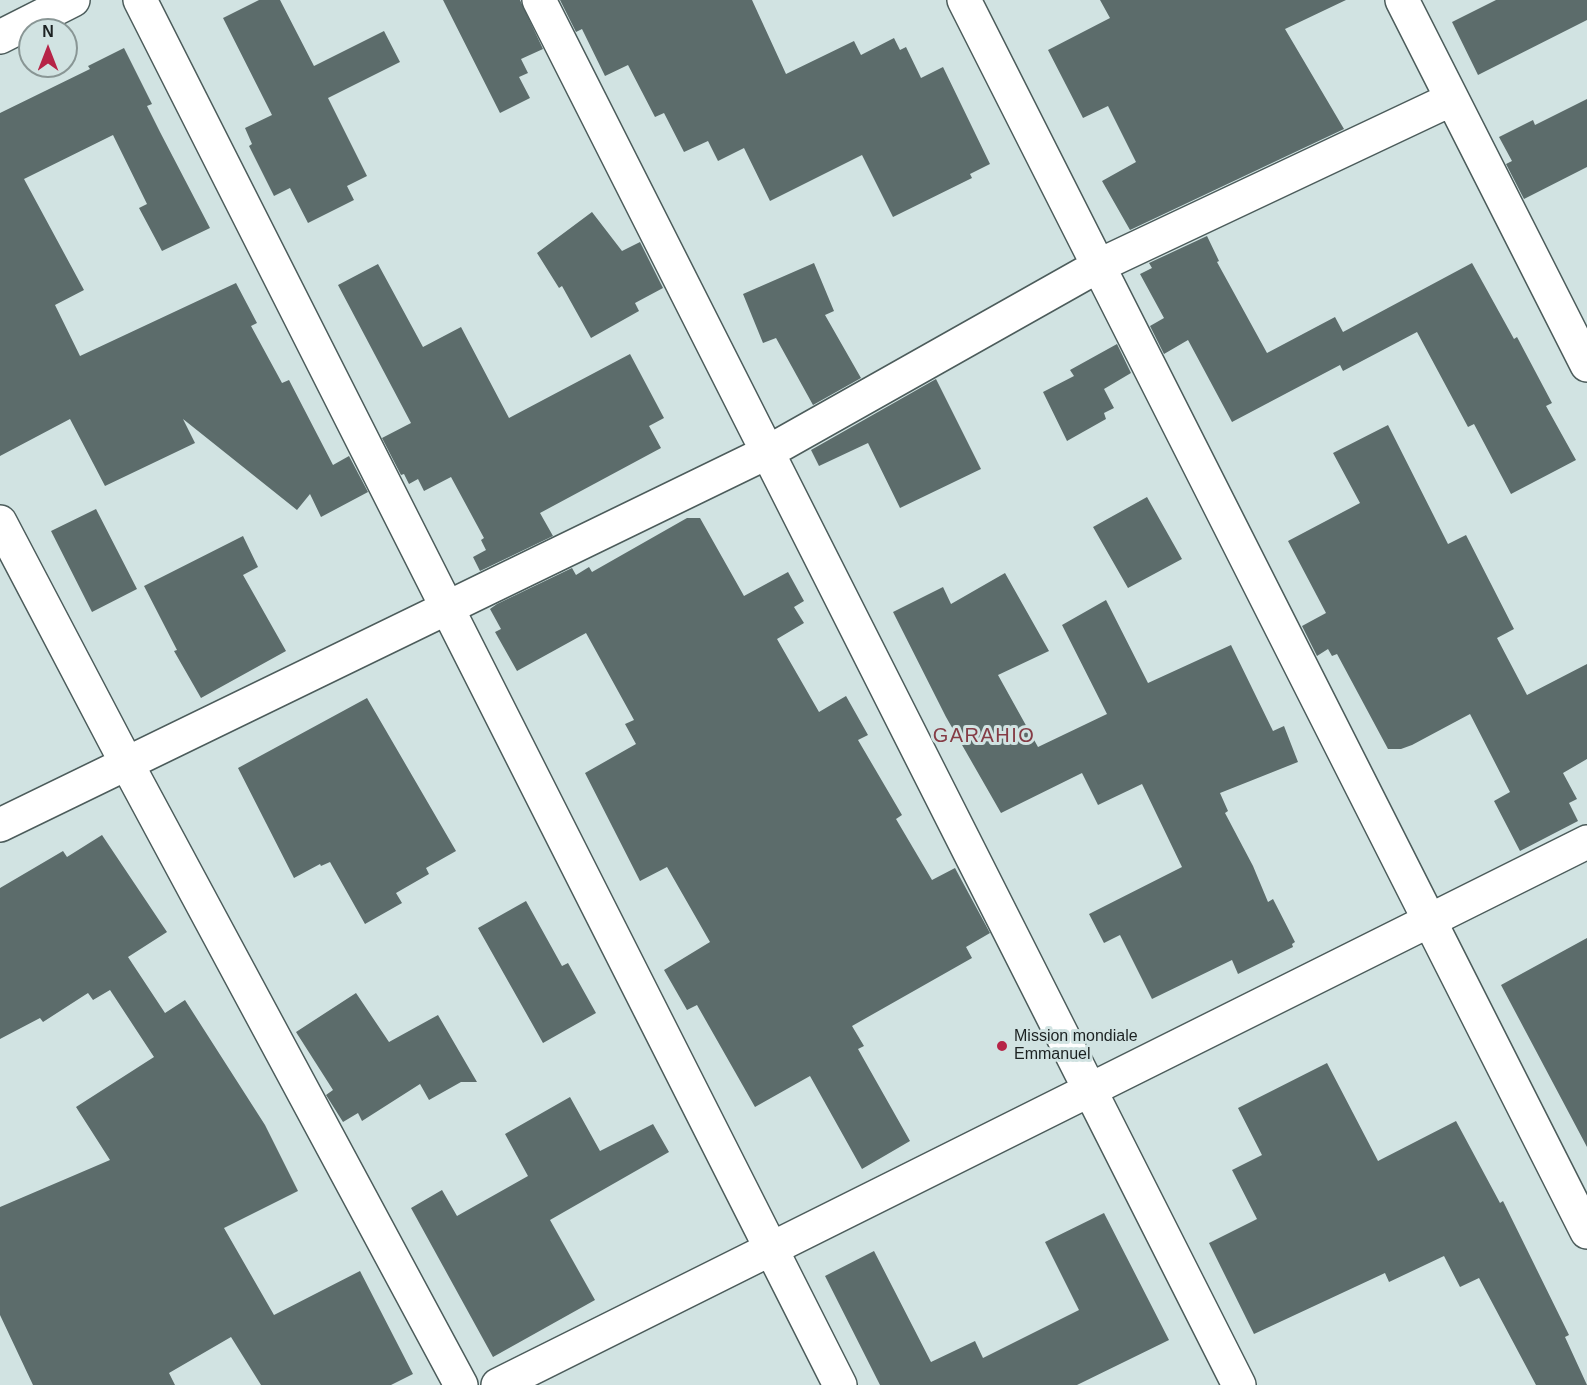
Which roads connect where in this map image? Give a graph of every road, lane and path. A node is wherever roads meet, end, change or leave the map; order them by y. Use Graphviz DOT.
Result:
graph roads {
  1 [pos="73,0"];
  2 [pos="140,0"];
  3 [pos="539,0"];
  4 [pos="964,0"];
  5 [pos="1402,0"];
  6 [pos="0,37"];
  7 [pos="1452,99"];
  8 [pos="1098,266"];
  9 [pos="1587,365"];
  10 [pos="768,452"];
  11 [pos="2,530"];
  12 [pos="447,606"];
  13 [pos="126,762"];
  14 [pos="0,825"];
  15 [pos="1587,842"];
  16 [pos="1430,921"];
  17 [pos="1090,1090"];
  18 [pos="1587,1232"];
  19 [pos="771,1249"];
  20 [pos="461,1385"];
  21 [pos="498,1385"];
  22 [pos="840,1385"];
  23 [pos="1239,1385"];
  1 -- 6 [label="street"];
  2 -- 12 [label="street"];
  3 -- 10 [label="street"];
  4 -- 8 [label="street"];
  5 -- 7 [label="street"];
  7 -- 8 [label="street"];
  7 -- 9 [label="street"];
  8 -- 10 [label="street"];
  8 -- 16 [label="street"];
  10 -- 12 [label="street"];
  10 -- 17 [label="street"];
  11 -- 13 [label="street"];
  12 -- 13 [label="street"];
  12 -- 19 [label="street"];
  13 -- 14 [label="street"];
  13 -- 20 [label="street"];
  15 -- 16 [label="street"];
  16 -- 17 [label="street"];
  16 -- 18 [label="street"];
  17 -- 19 [label="street"];
  17 -- 23 [label="street"];
  19 -- 21 [label="street"];
  19 -- 22 [label="street"];
}
